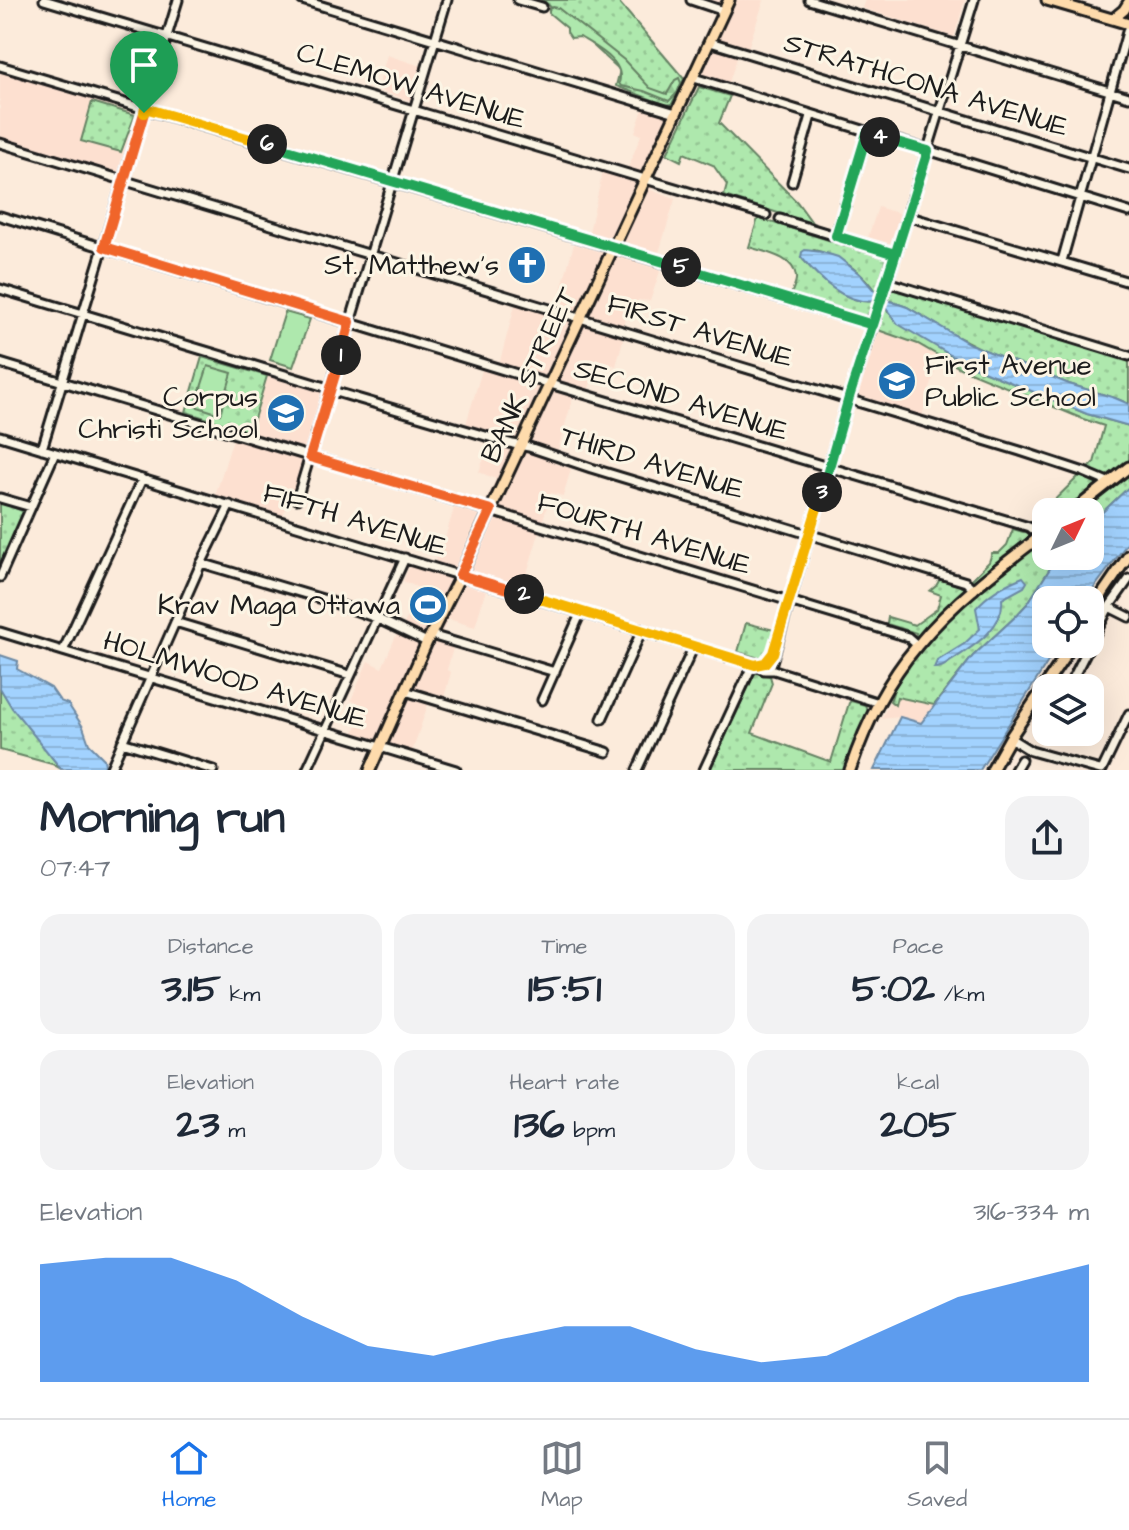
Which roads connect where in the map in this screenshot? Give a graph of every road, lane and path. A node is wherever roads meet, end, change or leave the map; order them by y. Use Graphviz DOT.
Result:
graph roads {
  1 [pos="44,0"];
  2 [pos="178,0"];
  3 [pos="302,0"];
  4 [pos="447,0"];
  5 [pos="518,0"];
  6 [pos="691,0"];
  7 [pos="729,0"];
  8 [pos="809,0"];
  9 [pos="974,0"];
  10 [pos="1047,0"];
  11 [pos="1129,2"];
  12 [pos="542,7"];
  13 [pos="724,11"];
  14 [pos="1113,19"];
  15 [pos="1129,25"];
  16 [pos="166,35"];
  17 [pos="435,40"];
  18 [pos="710,42"];
  19 [pos="961,46"];
  20 [pos="0,66"];
  21 [pos="694,78"];
  22 [pos="1109,91"];
  23 [pos="1129,97"];
  24 [pos="145,108"];
  25 [pos="414,110"];
  26 [pos="939,112"];
  27 [pos="676,113"];
  28 [pos="811,116"];
  29 [pos="867,133"];
  30 [pos="0,143"];
  31 [pos="928,151"];
  32 [pos="1091,158"];
  33 [pos="1129,169"];
  34 [pos="645,179"];
  35 [pos="123,181"];
  36 [pos="393,182"];
  37 [pos="792,182"];
  38 [pos="1080,197"];
  39 [pos="1129,212"];
  40 [pos="766,215"];
  41 [pos="0,216"];
  42 [pos="907,216"];
  43 [pos="780,219"];
  44 [pos="836,236"];
  45 [pos="104,247"];
  46 [pos="614,247"];
  47 [pos="895,254"];
  48 [pos="371,255"];
  49 [pos="1062,261"];
  50 [pos="887,282"];
  51 [pos="1129,282"];
  52 [pos="0,289"];
  53 [pos="83,314"];
  54 [pos="580,318"];
  55 [pos="350,322"];
  56 [pos="873,325"];
  57 [pos="1129,356"];
  58 [pos="0,363"];
  59 [pos="63,381"];
  60 [pos="550,384"];
  61 [pos="331,389"];
  62 [pos="849,399"];
  63 [pos="0,436"];
  64 [pos="520,446"];
  65 [pos="42,449"];
  66 [pos="55,453"];
  67 [pos="310,457"];
  68 [pos="829,467"];
  69 [pos="1129,467"];
  70 [pos="142,479"];
  71 [pos="1110,483"];
  72 [pos="0,498"];
  73 [pos="1090,498"];
  74 [pos="297,499"];
  75 [pos="230,505"];
  76 [pos="31,507"];
  77 [pos="491,510"];
  78 [pos="1032,528"];
  79 [pos="809,534"];
  80 [pos="1032,542"];
  81 [pos="1129,555"];
  82 [pos="405,558"];
  83 [pos="201,563"];
  84 [pos="1,571"];
  85 [pos="460,575"];
  86 [pos="1129,579"];
  87 [pos="971,587"];
  88 [pos="1104,592"];
  89 [pos="789,601"];
  90 [pos="1109,607"];
  91 [pos="581,612"];
  92 [pos="1129,617"];
  93 [pos="376,618"];
  94 [pos="175,622"];
  95 [pos="642,630"];
  96 [pos="0,632"];
  97 [pos="429,638"];
  98 [pos="917,645"];
  99 [pos="694,646"];
  100 [pos="63,651"];
  101 [pos="773,653"];
  102 [pos="1064,658"];
  103 [pos="754,664"];
  104 [pos="770,669"];
  105 [pos="555,672"];
  106 [pos="1075,674"];
  107 [pos="350,675"];
  108 [pos="151,678"];
  109 [pos="405,691"];
  110 [pos="542,700"];
  111 [pos="879,703"];
  112 [pos="1129,714"];
  113 [pos="602,719"];
  114 [pos="325,731"];
  115 [pos="1010,738"];
  116 [pos="122,742"];
  117 [pos="380,747"];
  118 [pos="607,752"];
  119 [pos="1021,760"];
  120 [pos="110,770"];
  121 [pos="213,770"];
  122 [pos="307,770"];
  123 [pos="370,770"];
  124 [pos="456,770"];
  125 [pos="637,770"];
  126 [pos="704,770"];
  127 [pos="850,770"];
  128 [pos="992,770"];
  129 [pos="1015,770"];
  130 [pos="1101,770"];
  1 -- 16 [label="street, CLEMOW AVENUE"];
  2 -- 16 [label="street"];
  3 -- 17 [label="street"];
  4 -- 17 [label="street"];
  5 -- 12 [label="street"];
  6 -- 13 [label="street"];
  7 -- 13 [label="main road, BANK STREET"];
  8 -- 19 [label="street"];
  9 -- 19 [label="street"];
  10 -- 14 [label="main road"];
  11 -- 14 [label="main road"];
  13 -- 18 [label="main road, BANK STREET"];
  14 -- 15 [label="main road"];
  15 -- 22 [label="street"];
  16 -- 24 [label="street"];
  16 -- 25 [label="street, CLEMOW AVENUE"];
  17 -- 25 [label="street"];
  17 -- 27 [label="street"];
  18 -- 21 [label="main road, BANK STREET"];
  18 -- 26 [label="street, STRATHCONA AVENUE"];
  19 -- 22 [label="street"];
  19 -- 26 [label="street"];
  20 -- 24 [label="street"];
  21 -- 27 [label="main road, BANK STREET"];
  21 -- 28 [label="street"];
  22 -- 23 [label="street"];
  22 -- 32 [label="street"];
  24 -- 35 [label="street"];
  24 -- 36 [label="street"];
  25 -- 34 [label="street, CLEMOW AVENUE"];
  25 -- 36 [label="street"];
  26 -- 31 [label="street"];
  26 -- 32 [label="street, STRATHCONA AVENUE"];
  27 -- 34 [label="main road, BANK STREET"];
  28 -- 29 [label="street"];
  28 -- 37 [label="street"];
  29 -- 31 [label="street"];
  29 -- 44 [label="street"];
  30 -- 35 [label="street, FIRST AVENUE"];
  31 -- 38 [label="street"];
  31 -- 42 [label="street"];
  32 -- 33 [label="street, STRATHCONA AVENUE"];
  32 -- 38 [label="street"];
  34 -- 40 [label="street, CLEMOW AVENUE"];
  34 -- 46 [label="main road, BANK STREET"];
  35 -- 45 [label="street"];
  35 -- 48 [label="street, FIRST AVENUE"];
  36 -- 46 [label="street"];
  36 -- 48 [label="street"];
  38 -- 39 [label="street"];
  38 -- 49 [label="street"];
  41 -- 45 [label="street, SECOND AVENUE"];
  42 -- 47 [label="street"];
  42 -- 49 [label="street"];
  43 -- 44 [label="street"];
  44 -- 47 [label="street"];
  45 -- 53 [label="street"];
  45 -- 55 [label="street, SECOND AVENUE"];
  46 -- 54 [label="main road, BANK STREET"];
  46 -- 56 [label="street"];
  47 -- 50 [label="street"];
  48 -- 54 [label="street, FIRST AVENUE"];
  48 -- 55 [label="street"];
  49 -- 51 [label="street"];
  50 -- 56 [label="street"];
  50 -- 57 [label="street"];
  52 -- 53 [label="street, THIRD AVENUE"];
  53 -- 59 [label="street"];
  53 -- 61 [label="street, THIRD AVENUE"];
  54 -- 60 [label="main road, BANK STREET"];
  54 -- 62 [label="street, FIRST AVENUE"];
  55 -- 60 [label="street, SECOND AVENUE"];
  55 -- 61 [label="street"];
  56 -- 62 [label="street"];
  58 -- 59 [label="street, FOURTH AVENUE"];
  59 -- 65 [label="street"];
  59 -- 67 [label="street, FOURTH AVENUE"];
  60 -- 64 [label="main road, BANK STREET"];
  60 -- 68 [label="street, SECOND AVENUE"];
  61 -- 64 [label="street, THIRD AVENUE"];
  61 -- 67 [label="street"];
  62 -- 68 [label="street"];
  62 -- 71 [label="street, FIRST AVENUE"];
  63 -- 65 [label="street, FIFTH AVENUE"];
  64 -- 77 [label="main road, BANK STREET"];
  64 -- 79 [label="street, THIRD AVENUE"];
  65 -- 66 [label="street, FIFTH AVENUE"];
  66 -- 70 [label="street, FIFTH AVENUE"];
  66 -- 76 [label="street"];
  67 -- 74 [label="street"];
  67 -- 77 [label="street, FOURTH AVENUE"];
  68 -- 78 [label="street, SECOND AVENUE"];
  68 -- 79 [label="street"];
  69 -- 71 [label="main road"];
  70 -- 75 [label="street, FIFTH AVENUE"];
  70 -- 100 [label="street"];
  71 -- 73 [label="main road"];
  72 -- 76 [label="street"];
  75 -- 82 [label="street, FIFTH AVENUE"];
  75 -- 83 [label="street"];
  76 -- 84 [label="street"];
  77 -- 85 [label="main road, BANK STREET"];
  77 -- 89 [label="street, FOURTH AVENUE"];
  79 -- 87 [label="street, THIRD AVENUE"];
  79 -- 89 [label="street"];
  80 -- 87 [label="main road"];
  81 -- 88 [label="main road"];
  82 -- 85 [label="street, FIFTH AVENUE"];
  82 -- 93 [label="street"];
  83 -- 93 [label="street"];
  83 -- 94 [label="street"];
  85 -- 91 [label="street, FIFTH AVENUE"];
  85 -- 97 [label="main road, BANK STREET"];
  86 -- 90 [label="street"];
  87 -- 98 [label="main road"];
  89 -- 98 [label="street, FOURTH AVENUE"];
  89 -- 101 [label="street"];
  90 -- 92 [label="street"];
  90 -- 106 [label="street"];
  91 -- 95 [label="street, FIFTH AVENUE"];
  91 -- 105 [label="street"];
  93 -- 97 [label="street"];
  93 -- 107 [label="street"];
  94 -- 107 [label="street"];
  94 -- 108 [label="street"];
  95 -- 99 [label="street, FIFTH AVENUE"];
  95 -- 113 [label="street"];
  96 -- 100 [label="street, HOLMWOOD AVENUE"];
  97 -- 105 [label="street"];
  97 -- 109 [label="main road, BANK STREET"];
  98 -- 111 [label="main road"];
  99 -- 103 [label="street, FIFTH AVENUE"];
  99 -- 125 [label="street"];
  100 -- 108 [label="street, HOLMWOOD AVENUE"];
  101 -- 103 [label="street"];
  101 -- 104 [label="street"];
  102 -- 115 [label="main road"];
  103 -- 104 [label="street, FIFTH AVENUE"];
  103 -- 126 [label="street"];
  104 -- 111 [label="street, FIFTH AVENUE"];
  105 -- 110 [label="street"];
  107 -- 114 [label="street"];
  108 -- 114 [label="street, HOLMWOOD AVENUE"];
  108 -- 116 [label="street"];
  109 -- 117 [label="main road, BANK STREET"];
  109 -- 118 [label="street"];
  111 -- 127 [label="main road"];
  112 -- 130 [label="street"];
  114 -- 117 [label="street, HOLMWOOD AVENUE"];
  114 -- 122 [label="street"];
  115 -- 128 [label="main road"];
  115 -- 130 [label="street"];
  116 -- 120 [label="street"];
  116 -- 121 [label="street"];
  117 -- 123 [label="main road, BANK STREET"];
  117 -- 124 [label="street, HOLMWOOD AVENUE"];
  119 -- 129 [label="street"];
}
